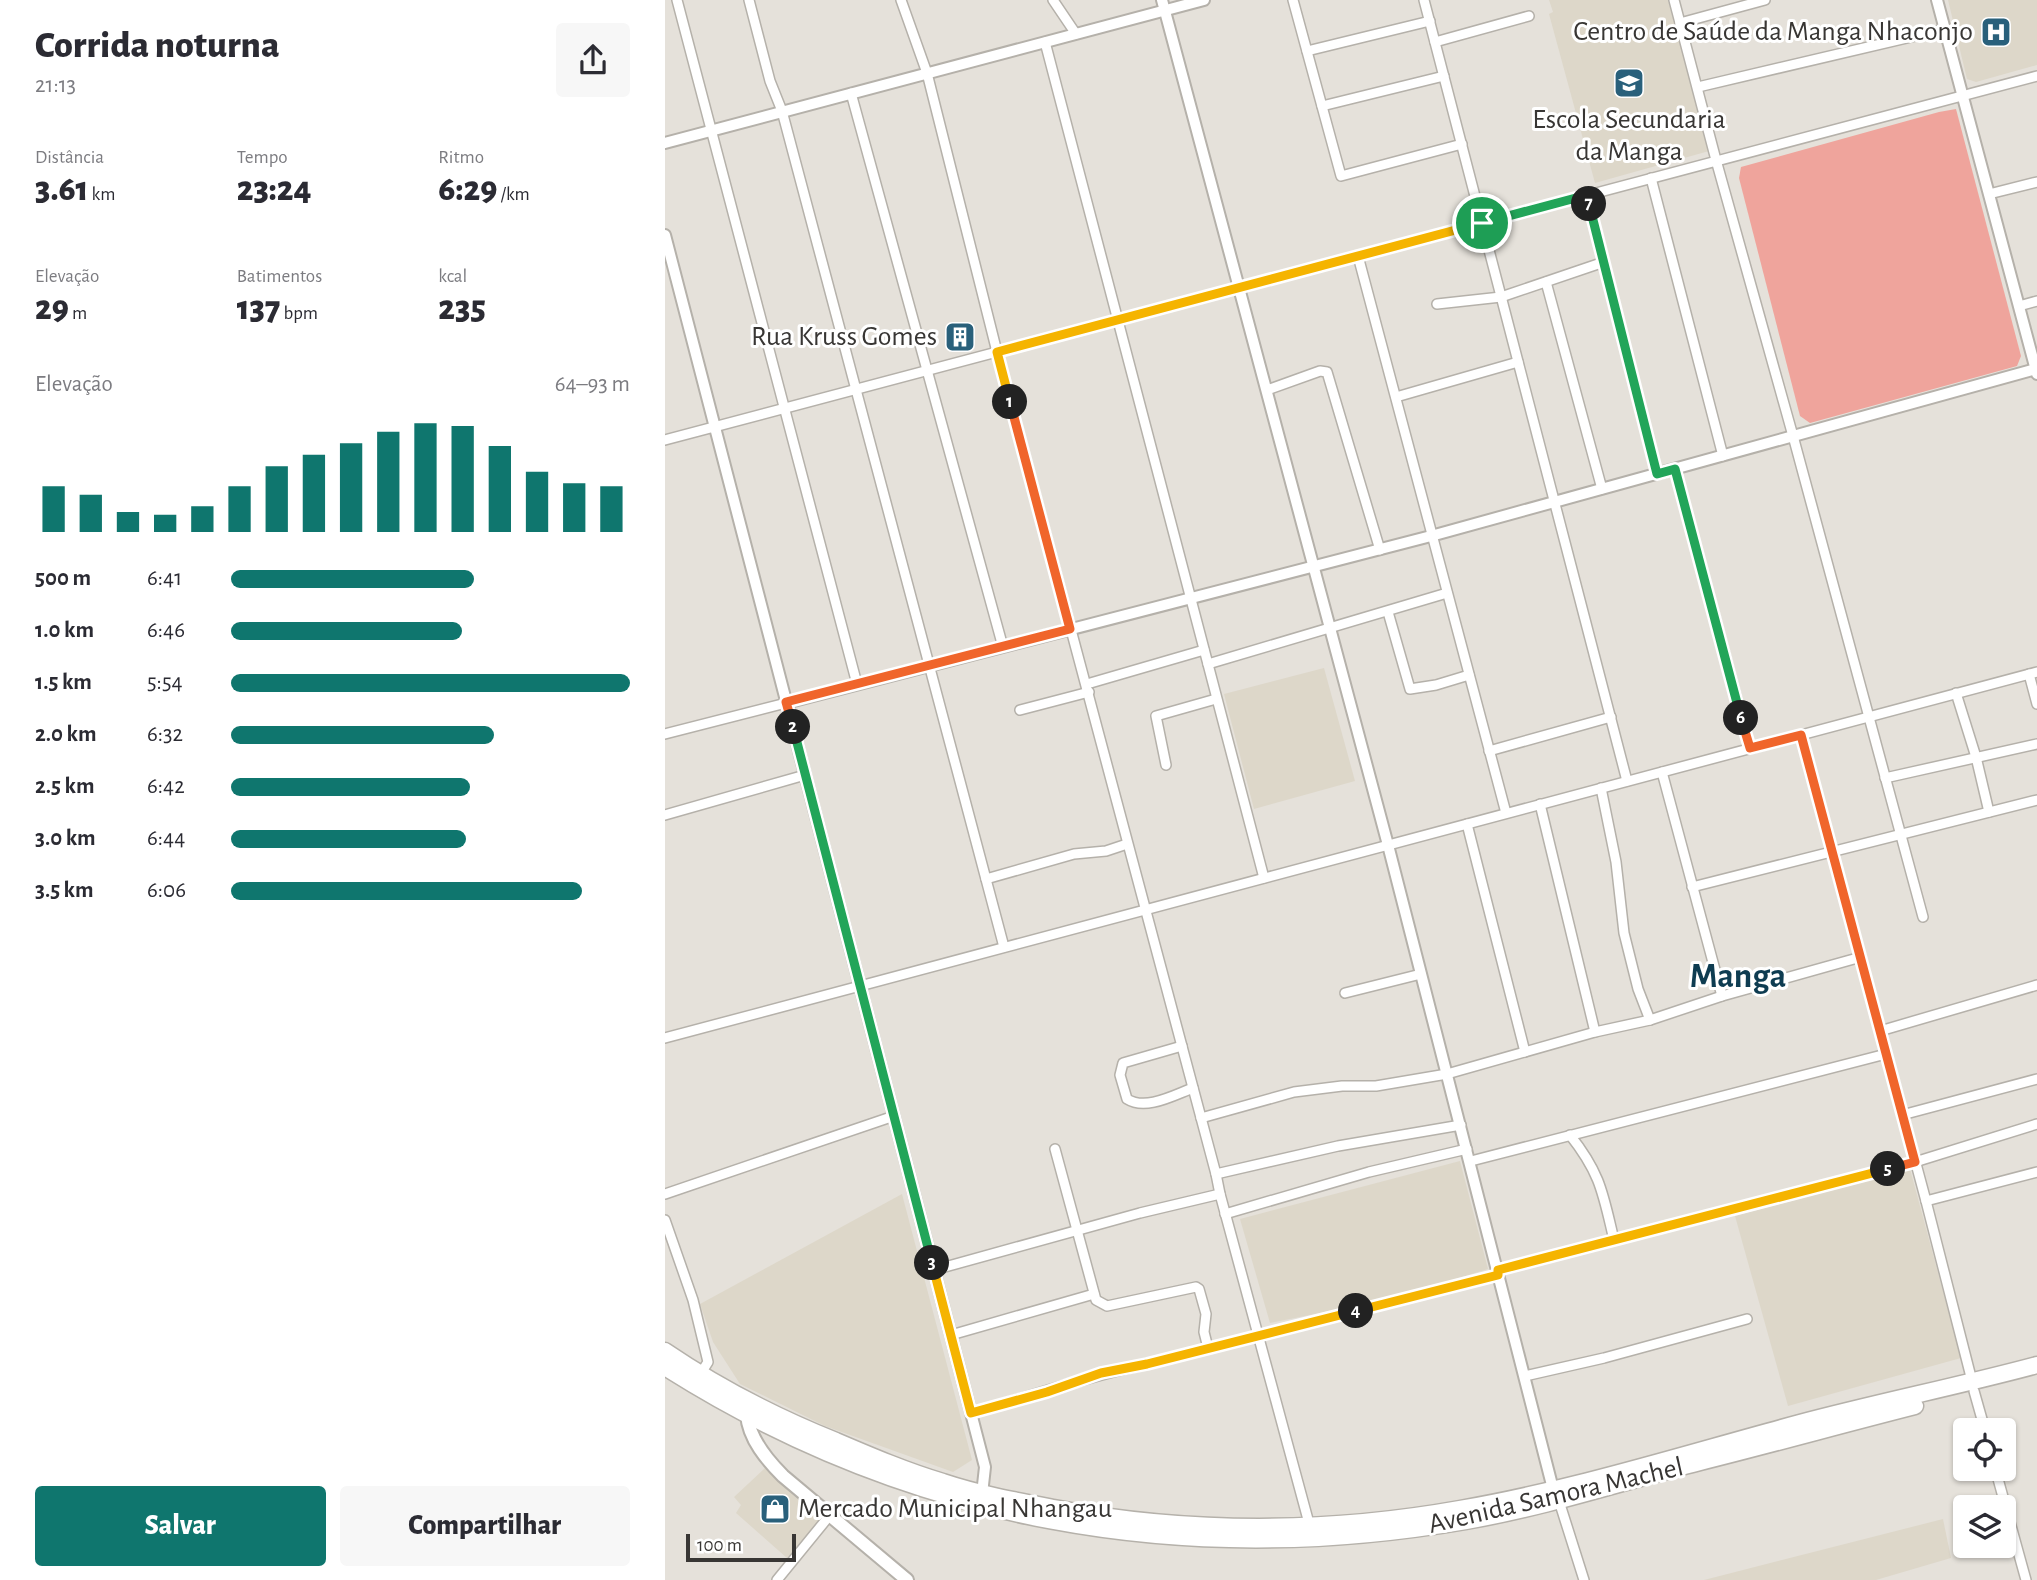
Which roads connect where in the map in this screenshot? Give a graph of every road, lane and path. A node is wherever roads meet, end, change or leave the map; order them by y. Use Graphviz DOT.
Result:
graph roads {
  1 [pos="677,0"];
  2 [pos="749,0"];
  3 [pos="901,0"];
  4 [pos="1053,0"];
  5 [pos="1204,0"];
  6 [pos="1293,0"];
  7 [pos="1424,0"];
  8 [pos="1674,0"];
  9 [pos="1765,0"];
  10 [pos="1937,0"];
  11 [pos="1163,5"];
  12 [pos="1529,16"];
  13 [pos="1430,21"];
  14 [pos="1680,23"];
  15 [pos="1945,29"];
  16 [pos="1076,34"];
  17 [pos="1045,42"];
  18 [pos="1435,43"];
  19 [pos="1307,51"];
  20 [pos="927,73"];
  21 [pos="1444,76"];
  22 [pos="2037,76"];
  23 [pos="1697,87"];
  24 [pos="851,93"];
  25 [pos="1962,96"];
  26 [pos="1322,106"];
  27 [pos="782,111"];
  28 [pos="712,130"];
  29 [pos="665,143"];
  30 [pos="1462,144"];
  31 [pos="1716,160"];
  32 [pos="1651,178"];
  33 [pos="2037,182"];
  34 [pos="1989,194"];
  35 [pos="1587,195"];
  36 [pos="1482,223"];
  37 [pos="665,235"];
  38 [pos="1358,256"];
  39 [pos="1604,262"];
  40 [pos="1546,282"];
  41 [pos="1240,287"];
  42 [pos="1501,297"];
  43 [pos="2037,301"];
  44 [pos="1437,304"];
  45 [pos="2019,306"];
  46 [pos="1118,320"];
  47 [pos="997,352"];
  48 [pos="1518,362"];
  49 [pos="927,370"];
  50 [pos="2037,371"];
  51 [pos="856,389"];
  52 [pos="1267,390"];
  53 [pos="1396,397"];
  54 [pos="785,408"];
  55 [pos="715,426"];
  56 [pos="1793,436"];
  57 [pos="665,440"];
  58 [pos="1723,456"];
  59 [pos="1675,469"];
  60 [pos="1657,474"];
  61 [pos="1602,489"];
  62 [pos="1555,502"];
  63 [pos="1431,536"];
  64 [pos="1380,550"];
  65 [pos="1314,567"];
  66 [pos="1447,593"];
  67 [pos="1191,598"];
  68 [pos="1388,612"];
  69 [pos="1070,629"];
  70 [pos="1331,629"];
  71 [pos="1003,647"];
  72 [pos="1204,650"];
  73 [pos="1208,664"];
  74 [pos="929,666"];
  75 [pos="2033,673"];
  76 [pos="1469,675"];
  77 [pos="857,684"];
  78 [pos="1088,688"];
  79 [pos="1956,693"];
  80 [pos="1216,699"];
  81 [pos="786,702"];
  82 [pos="2037,704"];
  83 [pos="1020,709"];
  84 [pos="1611,717"];
  85 [pos="1868,717"];
  86 [pos="665,734"];
  87 [pos="1801,735"];
  88 [pos="2037,744"];
  89 [pos="1750,748"];
  90 [pos="1489,751"];
  91 [pos="1976,757"];
  92 [pos="1166,765"];
  93 [pos="1662,772"];
  94 [pos="805,775"];
  95 [pos="1885,778"];
  96 [pos="1627,781"];
  97 [pos="1601,788"];
  98 [pos="2037,800"];
  99 [pos="1540,804"];
  100 [pos="1989,812"];
  101 [pos="1506,813"];
  102 [pos="665,815"];
  103 [pos="1467,824"];
  104 [pos="1900,834"];
  105 [pos="1127,844"];
  106 [pos="1388,845"];
  107 [pos="1832,850"];
  108 [pos="1264,878"];
  109 [pos="986,879"];
  110 [pos="1692,887"];
  111 [pos="1146,909"];
  112 [pos="1923,917"];
  113 [pos="1004,947"];
  114 [pos="1861,957"];
  115 [pos="1421,974"];
  116 [pos="860,986"];
  117 [pos="2035,986"];
  118 [pos="1345,993"];
  119 [pos="1722,996"];
  120 [pos="2037,999"];
  121 [pos="1650,1020"];
  122 [pos="1880,1031"];
  123 [pos="1595,1032"];
  124 [pos="665,1038"];
  125 [pos="1182,1046"];
  126 [pos="1525,1052"];
  127 [pos="1885,1054"];
  128 [pos="1447,1074"];
  129 [pos="2037,1079"];
  130 [pos="1193,1087"];
  131 [pos="1902,1115"];
  132 [pos="894,1116"];
  133 [pos="1201,1118"];
  134 [pos="2037,1124"];
  135 [pos="1461,1125"];
  136 [pos="1570,1135"];
  137 [pos="1055,1149"];
  138 [pos="1467,1149"];
  139 [pos="1471,1161"];
  140 [pos="1915,1162"];
  141 [pos="2037,1171"];
  142 [pos="1216,1174"];
  143 [pos="665,1194"];
  144 [pos="1220,1194"];
  145 [pos="1926,1201"];
  146 [pos="1225,1214"];
  147 [pos="665,1220"];
  148 [pos="1078,1230"];
  149 [pos="1614,1240"];
  150 [pos="934,1270"];
  151 [pos="1498,1272"];
  152 [pos="1094,1294"];
  153 [pos="1747,1319"];
  154 [pos="951,1335"];
  155 [pos="1258,1336"];
  156 [pos="1208,1348"];
  157 [pos="665,1351"];
  158 [pos="2037,1365"];
  159 [pos="665,1367"];
  160 [pos="701,1373"];
  161 [pos="2037,1374"];
  162 [pos="1525,1376"];
  163 [pos="1973,1386"];
  164 [pos="971,1413"];
  165 [pos="747,1415"];
  166 [pos="1982,1418"];
  167 [pos="1740,1446"];
  168 [pos="1999,1481"];
  169 [pos="982,1494"];
  170 [pos="1556,1495"];
  171 [pos="830,1516"];
  172 [pos="1310,1527"];
  173 [pos="777,1580"];
  174 [pos="907,1580"];
  175 [pos="1584,1580"];
  176 [pos="2026,1580"];
  1 -- 28 [label="street"];
  2 -- 27 [label="street"];
  3 -- 20 [label="street"];
  4 -- 16 [label="street"];
  5 -- 11 [label="street"];
  6 -- 19 [label="street"];
  7 -- 13 [label="street"];
  8 -- 14 [label="street"];
  9 -- 14 [label="street"];
  10 -- 15 [label="street"];
  11 -- 16 [label="street"];
  11 -- 41 [label="street"];
  12 -- 18 [label="street"];
  13 -- 18 [label="street"];
  13 -- 19 [label="street"];
  14 -- 23 [label="street"];
  15 -- 23 [label="street"];
  15 -- 25 [label="street"];
  16 -- 17 [label="street"];
  17 -- 20 [label="street"];
  17 -- 46 [label="street"];
  18 -- 21 [label="street"];
  19 -- 26 [label="street"];
  20 -- 24 [label="street"];
  20 -- 47 [label="street"];
  21 -- 26 [label="street"];
  21 -- 30 [label="street"];
  22 -- 25 [label="street"];
  23 -- 31 [label="street"];
  24 -- 27 [label="street"];
  24 -- 49 [label="street"];
  25 -- 31 [label="street"];
  25 -- 34 [label="street"];
  26 -- 30 [label="street"];
  27 -- 28 [label="street"];
  27 -- 51 [label="street"];
  28 -- 29 [label="street"];
  28 -- 54 [label="street"];
  30 -- 36 [label="street"];
  31 -- 32 [label="street"];
  31 -- 56 [label="street"];
  32 -- 35 [label="street"];
  32 -- 58 [label="street"];
  33 -- 34 [label="street"];
  34 -- 45 [label="street"];
  35 -- 36 [label="street"];
  35 -- 39 [label="street"];
  36 -- 38 [label="street"];
  36 -- 42 [label="street"];
  37 -- 55 [label="street"];
  38 -- 41 [label="street"];
  38 -- 53 [label="street"];
  39 -- 40 [label="street"];
  39 -- 60 [label="street"];
  40 -- 42 [label="street"];
  40 -- 61 [label="street"];
  41 -- 46 [label="street"];
  41 -- 52 [label="street"];
  42 -- 44 [label="street"];
  42 -- 48 [label="street"];
  43 -- 45 [label="street"];
  45 -- 50 [label="street"];
  46 -- 47 [label="street"];
  46 -- 67 [label="street"];
  47 -- 49 [label="street"];
  47 -- 69 [label="street"];
  48 -- 53 [label="street"];
  48 -- 62 [label="street"];
  49 -- 51 [label="street"];
  49 -- 71 [label="street"];
  50 -- 56 [label="street"];
  51 -- 54 [label="street"];
  51 -- 74 [label="street"];
  52 -- 64 [label="street"];
  52 -- 65 [label="street"];
  53 -- 63 [label="street"];
  54 -- 55 [label="street"];
  54 -- 77 [label="street"];
  55 -- 57 [label="street"];
  55 -- 81 [label="street"];
  56 -- 58 [label="street"];
  56 -- 85 [label="street"];
  58 -- 59 [label="street"];
  59 -- 60 [label="street"];
  59 -- 89 [label="street"];
  60 -- 61 [label="street"];
  61 -- 62 [label="street"];
  62 -- 63 [label="street"];
  62 -- 84 [label="street"];
  63 -- 64 [label="street"];
  63 -- 66 [label="street"];
  64 -- 65 [label="street"];
  65 -- 67 [label="street"];
  65 -- 70 [label="street"];
  66 -- 68 [label="street"];
  66 -- 76 [label="street"];
  67 -- 69 [label="street"];
  67 -- 72 [label="street"];
  68 -- 70 [label="street"];
  68 -- 76 [label="street"];
  69 -- 71 [label="street"];
  69 -- 78 [label="street"];
  70 -- 73 [label="street"];
  70 -- 106 [label="street"];
  71 -- 74 [label="street"];
  72 -- 73 [label="street"];
  72 -- 78 [label="street"];
  73 -- 80 [label="street"];
  74 -- 77 [label="street"];
  74 -- 109 [label="street"];
  75 -- 79 [label="street"];
  75 -- 82 [label="street"];
  76 -- 90 [label="street"];
  77 -- 81 [label="street"];
  78 -- 83 [label="street"];
  78 -- 105 [label="street"];
  79 -- 85 [label="street"];
  79 -- 91 [label="street"];
  80 -- 92 [label="street"];
  80 -- 108 [label="street"];
  81 -- 86 [label="street"];
  81 -- 94 [label="street"];
  84 -- 90 [label="street"];
  84 -- 96 [label="street"];
  85 -- 87 [label="street"];
  85 -- 95 [label="street"];
  87 -- 89 [label="street"];
  87 -- 107 [label="street"];
  88 -- 91 [label="street"];
  89 -- 93 [label="street"];
  90 -- 101 [label="street"];
  91 -- 95 [label="street"];
  91 -- 100 [label="street"];
  93 -- 96 [label="street"];
  93 -- 110 [label="street"];
  94 -- 102 [label="street"];
  94 -- 116 [label="street"];
  95 -- 104 [label="street"];
  96 -- 97 [label="street"];
  97 -- 99 [label="street"];
  97 -- 121 [label="street"];
  98 -- 100 [label="street"];
  99 -- 101 [label="street"];
  99 -- 123 [label="street"];
  100 -- 104 [label="street"];
  101 -- 103 [label="street"];
  103 -- 106 [label="street"];
  103 -- 126 [label="street"];
  104 -- 107 [label="street"];
  104 -- 112 [label="street"];
  105 -- 109 [label="street"];
  105 -- 111 [label="street"];
  106 -- 108 [label="street"];
  106 -- 115 [label="street"];
  107 -- 110 [label="street"];
  107 -- 114 [label="street"];
  108 -- 111 [label="street"];
  109 -- 113 [label="street"];
  110 -- 119 [label="street"];
  111 -- 113 [label="street"];
  111 -- 125 [label="street"];
  113 -- 116 [label="street"];
  114 -- 119 [label="street"];
  114 -- 122 [label="street"];
  115 -- 118 [label="street"];
  115 -- 128 [label="street"];
  116 -- 124 [label="street"];
  116 -- 132 [label="street"];
  117 -- 120 [label="street"];
  117 -- 122 [label="street"];
  119 -- 121 [label="street"];
  121 -- 123 [label="street"];
  122 -- 127 [label="street"];
  123 -- 126 [label="street"];
  125 -- 130 [label="street"];
  125 -- 130 [label="street"];
  126 -- 128 [label="street"];
  127 -- 131 [label="street"];
  127 -- 136 [label="street"];
  128 -- 133 [label="street"];
  128 -- 135 [label="street"];
  129 -- 131 [label="street"];
  130 -- 133 [label="street"];
  131 -- 140 [label="street"];
  132 -- 143 [label="street"];
  132 -- 150 [label="street"];
  133 -- 142 [label="street"];
  134 -- 140 [label="street"];
  135 -- 138 [label="street"];
  135 -- 142 [label="street"];
  136 -- 139 [label="street"];
  136 -- 149 [label="street"];
  137 -- 148 [label="street"];
  138 -- 139 [label="street"];
  138 -- 146 [label="street"];
  139 -- 151 [label="street"];
  140 -- 145 [label="street"];
  140 -- 149 [label="street"];
  141 -- 145 [label="street"];
  142 -- 144 [label="street"];
  144 -- 146 [label="street"];
  144 -- 148 [label="street"];
  145 -- 163 [label="street"];
  146 -- 155 [label="street"];
  147 -- 160 [label="street"];
  148 -- 150 [label="street"];
  148 -- 152 [label="street"];
  149 -- 151 [label="street"];
  150 -- 154 [label="street"];
  151 -- 155 [label="street"];
  151 -- 162 [label="street"];
  152 -- 154 [label="street"];
  152 -- 156 [label="street"];
  153 -- 162 [label="street"];
  154 -- 164 [label="street"];
  155 -- 156 [label="street"];
  155 -- 172 [label="street"];
  156 -- 164 [label="street"];
  157 -- 160 [label="highway"];
  158 -- 163 [label="highway"];
  159 -- 165 [label="highway, Avenida Samora Machel"];
  160 -- 169 [label="highway"];
  161 -- 163 [label="highway"];
  162 -- 170 [label="street"];
  163 -- 166 [label="street"];
  163 -- 167 [label="highway"];
  164 -- 169 [label="street"];
  165 -- 170 [label="highway, Avenida Samora Machel"];
  165 -- 171 [label="main road"];
  167 -- 170 [label="highway"];
  167 -- 170 [label="highway, Avenida Samora Machel"];
  168 -- 176 [label="street"];
  169 -- 172 [label="highway"];
  170 -- 172 [label="highway"];
  170 -- 175 [label="street"];
  171 -- 173 [label="street"];
  171 -- 174 [label="main road"];
}
